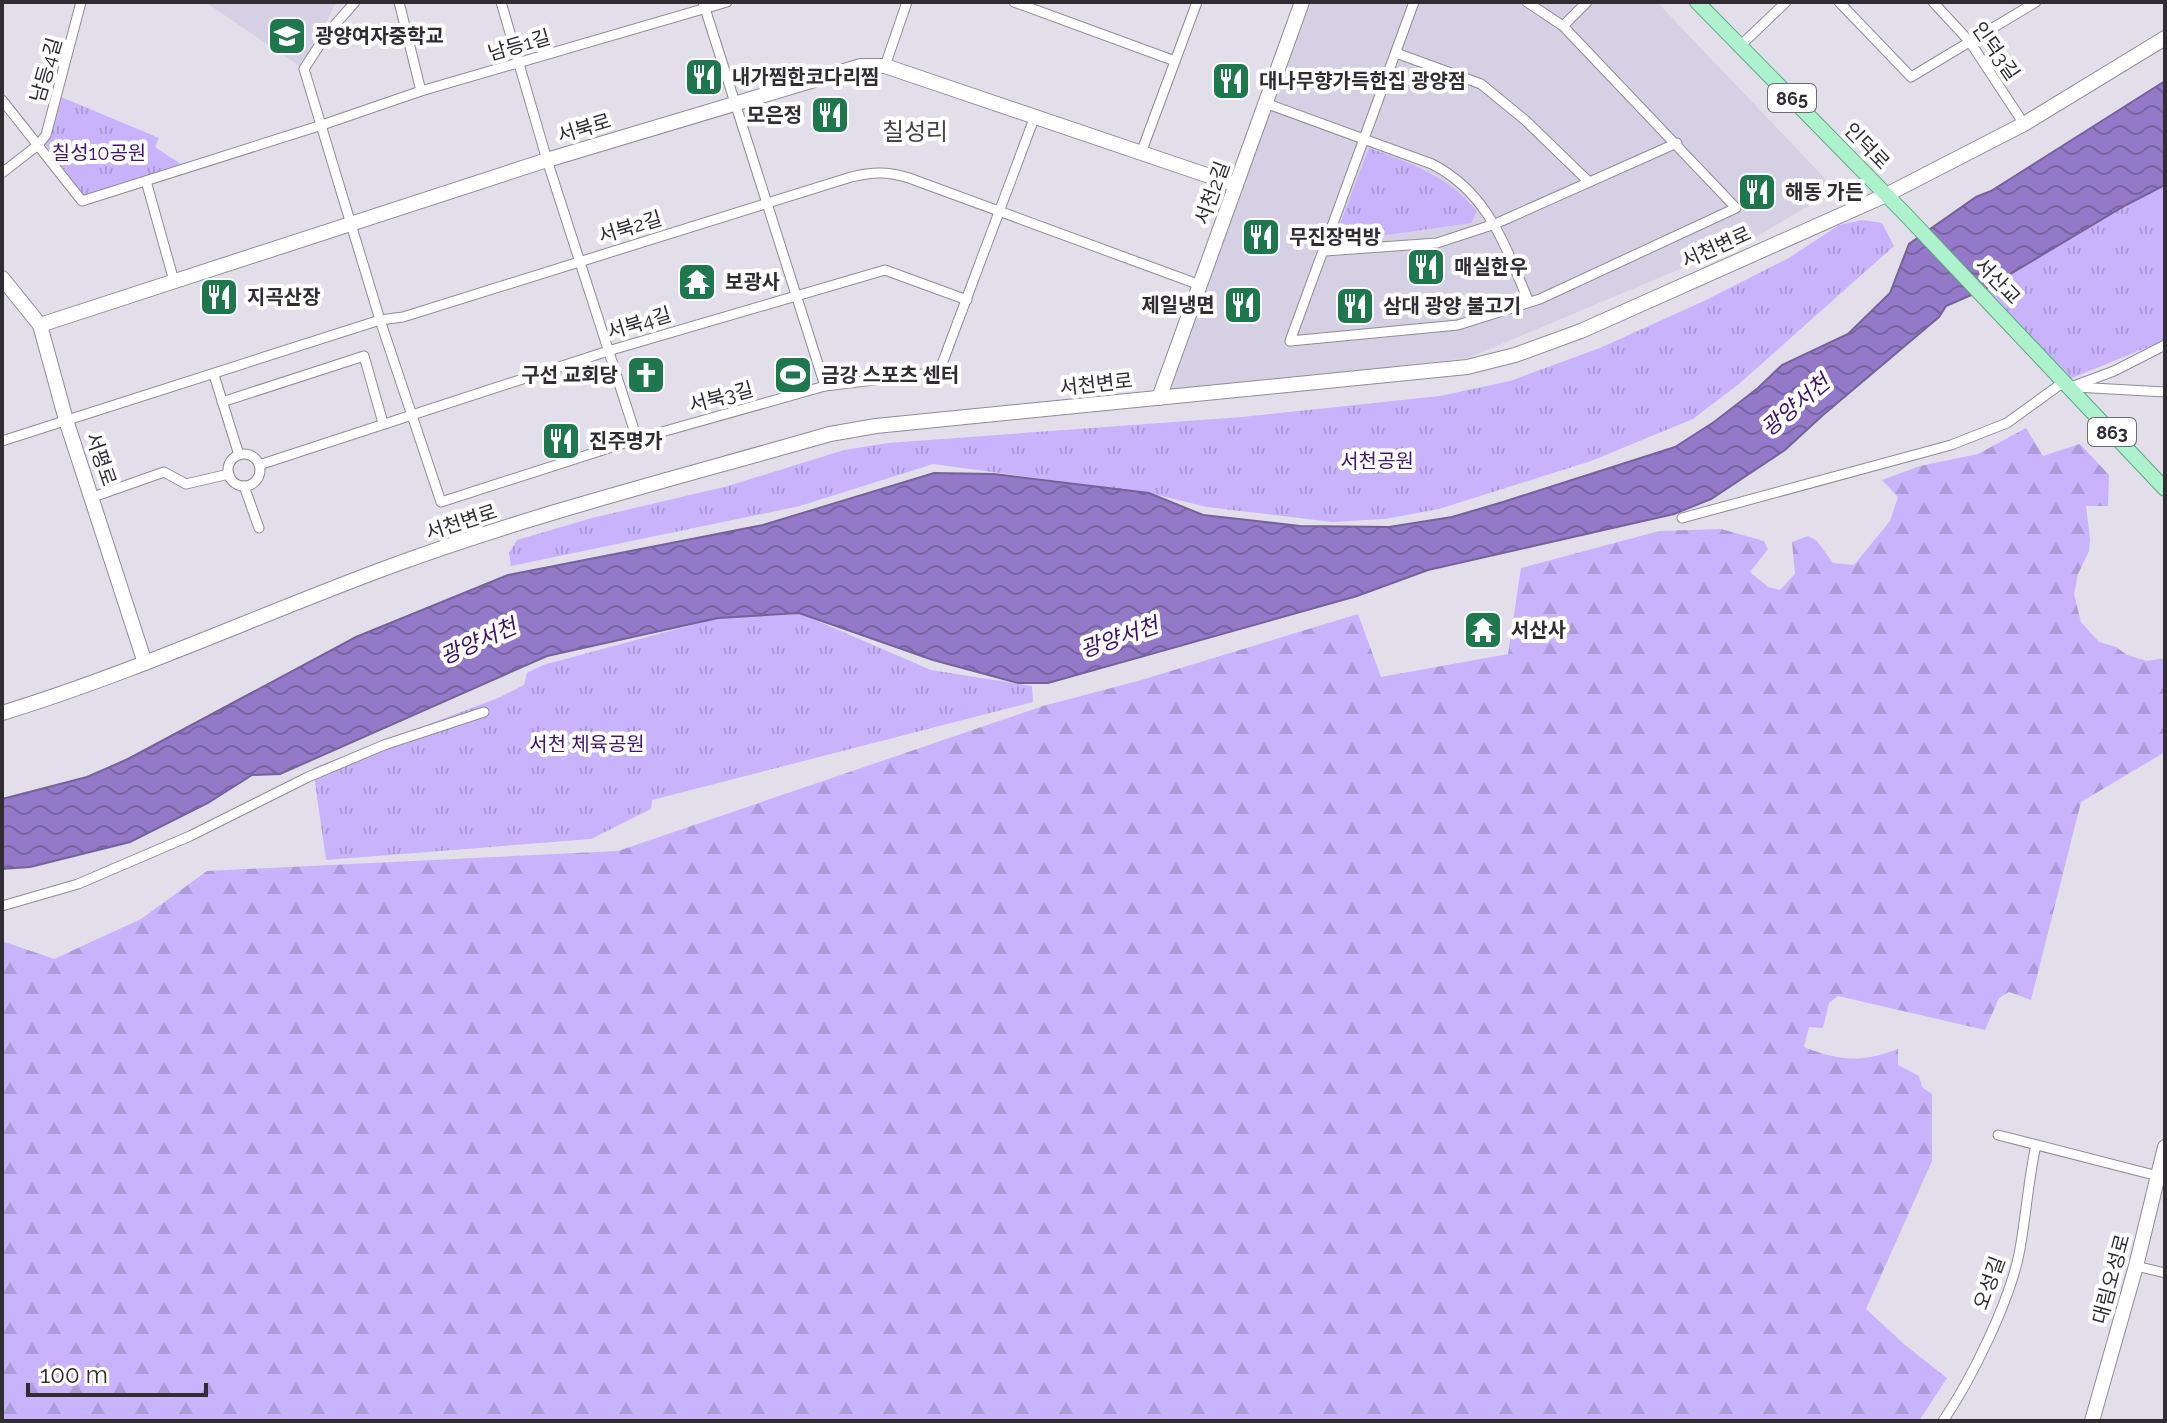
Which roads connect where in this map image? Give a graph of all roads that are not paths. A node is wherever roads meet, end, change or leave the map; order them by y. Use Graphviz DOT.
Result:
graph roads {
  1 [pos="81,2"];
  2 [pos="355,2"];
  3 [pos="399,2"];
  4 [pos="501,2"];
  5 [pos="727,2"];
  6 [pos="907,2"];
  7 [pos="1014,2"];
  8 [pos="1197,2"];
  9 [pos="1302,2"];
  10 [pos="1414,2"];
  11 [pos="1527,2"];
  12 [pos="1587,2"];
  13 [pos="1697,2"];
  14 [pos="1786,2"];
  15 [pos="1839,2"];
  16 [pos="1933,2"];
  17 [pos="2028,4"];
  18 [pos="704,6"];
  19 [pos="1563,26"];
  20 [pos="2165,38"];
  21 [pos="1970,42"];
  22 [pos="1740,46"];
  23 [pos="1396,53"];
  24 [pos="1175,61"];
  25 [pos="520,63"];
  26 [pos="885,66"];
  27 [pos="421,91"];
  28 [pos="2,100"];
  29 [pos="1265,103"];
  30 [pos="734,104"];
  31 [pos="1035,116"];
  32 [pos="2024,124"];
  33 [pos="322,125"];
  34 [pos="1364,139"];
  35 [pos="1677,143"];
  36 [pos="38,145"];
  37 [pos="1141,153"];
  38 [pos="547,160"];
  39 [pos="2,173"];
  40 [pos="146,181"];
  41 [pos="1589,182"];
  42 [pos="1236,185"];
  43 [pos="1886,195"];
  44 [pos="767,203"];
  45 [pos="999,211"];
  46 [pos="1907,216"];
  47 [pos="351,223"];
  48 [pos="1495,224"];
  49 [pos="1325,251"];
  50 [pos="580,261"];
  51 [pos="2,278"];
  52 [pos="174,281"];
  53 [pos="1200,285"];
  54 [pos="797,295"];
  55 [pos="967,300"];
  56 [pos="1529,302"];
  57 [pos="380,320"];
  58 [pos="40,325"];
  59 [pos="2165,345"];
  60 [pos="608,351"];
  61 [pos="214,375"];
  62 [pos="2065,381"];
  63 [pos="825,386"];
  64 [pos="2165,392"];
  65 [pos="1159,398"];
  66 [pos="222,402"];
  67 [pos="413,413"];
  68 [pos="66,420"];
  69 [pos="383,423"];
  70 [pos="637,439"];
  71 [pos="2,441"];
  72 [pos="239,455"];
  73 [pos="259,465"];
  74 [pos="229,474"];
  75 [pos="244,486"];
  76 [pos="2165,489"];
  77 [pos="93,497"];
  78 [pos="1682,518"];
  79 [pos="259,528"];
  80 [pos="145,663"];
  81 [pos="484,712"];
  82 [pos="2,713"];
  83 [pos="2,906"];
  84 [pos="1998,1135"];
  85 [pos="2036,1145"];
  86 [pos="2165,1147"];
  87 [pos="2158,1176"];
  88 [pos="2136,1266"];
  89 [pos="2165,1273"];
  90 [pos="1943,1421"];
  91 [pos="2092,1421"];
  1 -- 36 [label="street, 남등4길"];
  2 -- 33 [label="street"];
  3 -- 27 [label="street"];
  4 -- 25 [label="street"];
  5 -- 18 [label="street, 남등1길"];
  6 -- 26 [label="street"];
  7 -- 24 [label="street"];
  8 -- 24 [label="street"];
  9 -- 29 [label="street, 서천2길"];
  10 -- 23 [label="street"];
  11 -- 19 [label="street"];
  12 -- 19 [label="street"];
  13 -- 22 [label="main road, 인덕로 / 865"];
  14 -- 22 [label="street"];
  15 -- 21 [label="street"];
  16 -- 21 [label="street, 인덕3길"];
  17 -- 21 [label="street"];
  18 -- 25 [label="street, 남등1길"];
  18 -- 30 [label="street"];
  19 -- 35 [label="street"];
  20 -- 32 [label="street, 서천변로"];
  21 -- 32 [label="street, 인덕3길"];
  22 -- 43 [label="main road, 인덕로 / 865"];
  23 -- 34 [label="street"];
  23 -- 41 [label="street"];
  24 -- 37 [label="street"];
  25 -- 27 [label="street, 남등1길"];
  25 -- 38 [label="street"];
  26 -- 30 [label="street, 서북로"];
  26 -- 31 [label="street, 서북로"];
  27 -- 33 [label="street, 남등1길"];
  28 -- 36 [label="street, 남등1길"];
  29 -- 34 [label="street"];
  29 -- 42 [label="street, 서천2길"];
  30 -- 38 [label="street, 서북로"];
  30 -- 44 [label="street"];
  31 -- 37 [label="street, 서북로"];
  31 -- 45 [label="street, 서북3길"];
  32 -- 43 [label="street, 서천변로"];
  33 -- 40 [label="street, 남등1길"];
  33 -- 47 [label="street"];
  34 -- 48 [label="street"];
  34 -- 49 [label="street"];
  35 -- 41 [label="street"];
  35 -- 56 [label="street"];
  36 -- 39 [label="street"];
  36 -- 40 [label="street, 남등1길"];
  37 -- 42 [label="street, 서북로"];
  38 -- 47 [label="street, 서북로"];
  38 -- 50 [label="street"];
  40 -- 52 [label="street"];
  41 -- 48 [label="street"];
  42 -- 53 [label="street, 서천2길"];
  43 -- 46 [label="main road, 인덕로 / 865"];
  43 -- 65 [label="street, 서천변로"];
  44 -- 45 [label="street, 서북2길"];
  44 -- 50 [label="street, 서북2길"];
  44 -- 54 [label="street"];
  45 -- 53 [label="street, 서북2길"];
  45 -- 55 [label="street, 서북3길"];
  46 -- 62 [label="main road, 서산교"];
  47 -- 52 [label="street, 서북로"];
  47 -- 57 [label="street"];
  48 -- 49 [label="street"];
  48 -- 56 [label="street"];
  49 -- 56 [label="street"];
  50 -- 57 [label="street, 서북2길"];
  50 -- 60 [label="street"];
  51 -- 58 [label="street, 서평로"];
  52 -- 58 [label="street, 서북로"];
  53 -- 65 [label="street, 서천2길"];
  54 -- 55 [label="street, 서북4길"];
  54 -- 60 [label="street, 서북4길"];
  54 -- 63 [label="street"];
  55 -- 63 [label="street, 서북3길"];
  57 -- 61 [label="street, 서북2길"];
  57 -- 67 [label="street"];
  58 -- 68 [label="street, 서평로"];
  59 -- 62 [label="street"];
  60 -- 67 [label="street, 서북4길"];
  60 -- 70 [label="street"];
  61 -- 66 [label="street"];
  61 -- 68 [label="street, 서북2길"];
  62 -- 64 [label="street"];
  62 -- 76 [label="main road, 863"];
  62 -- 78 [label="street"];
  63 -- 70 [label="street, 서북3길"];
  65 -- 80 [label="street, 서천변로"];
  66 -- 69 [label="street"];
  66 -- 72 [label="street"];
  67 -- 69 [label="street, 서북4길"];
  67 -- 70 [label="street, 서북3길"];
  68 -- 71 [label="street, 서북2길"];
  68 -- 77 [label="street, 서평로"];
  69 -- 73 [label="street, 서북4길"];
  72 -- 73 [label="street"];
  72 -- 74 [label="street"];
  73 -- 75 [label="street"];
  74 -- 75 [label="street"];
  74 -- 77 [label="street"];
  75 -- 79 [label="street"];
  77 -- 80 [label="street, 서평로"];
  80 -- 82 [label="street, 서천변로"];
  81 -- 83 [label="street"];
  84 -- 85 [label="street"];
  85 -- 87 [label="street"];
  85 -- 90 [label="street, 오성길"];
  86 -- 87 [label="street, 대림오성로"];
  87 -- 88 [label="street, 대림오성로"];
  88 -- 89 [label="street"];
  88 -- 91 [label="street, 대림오성로"];
}
